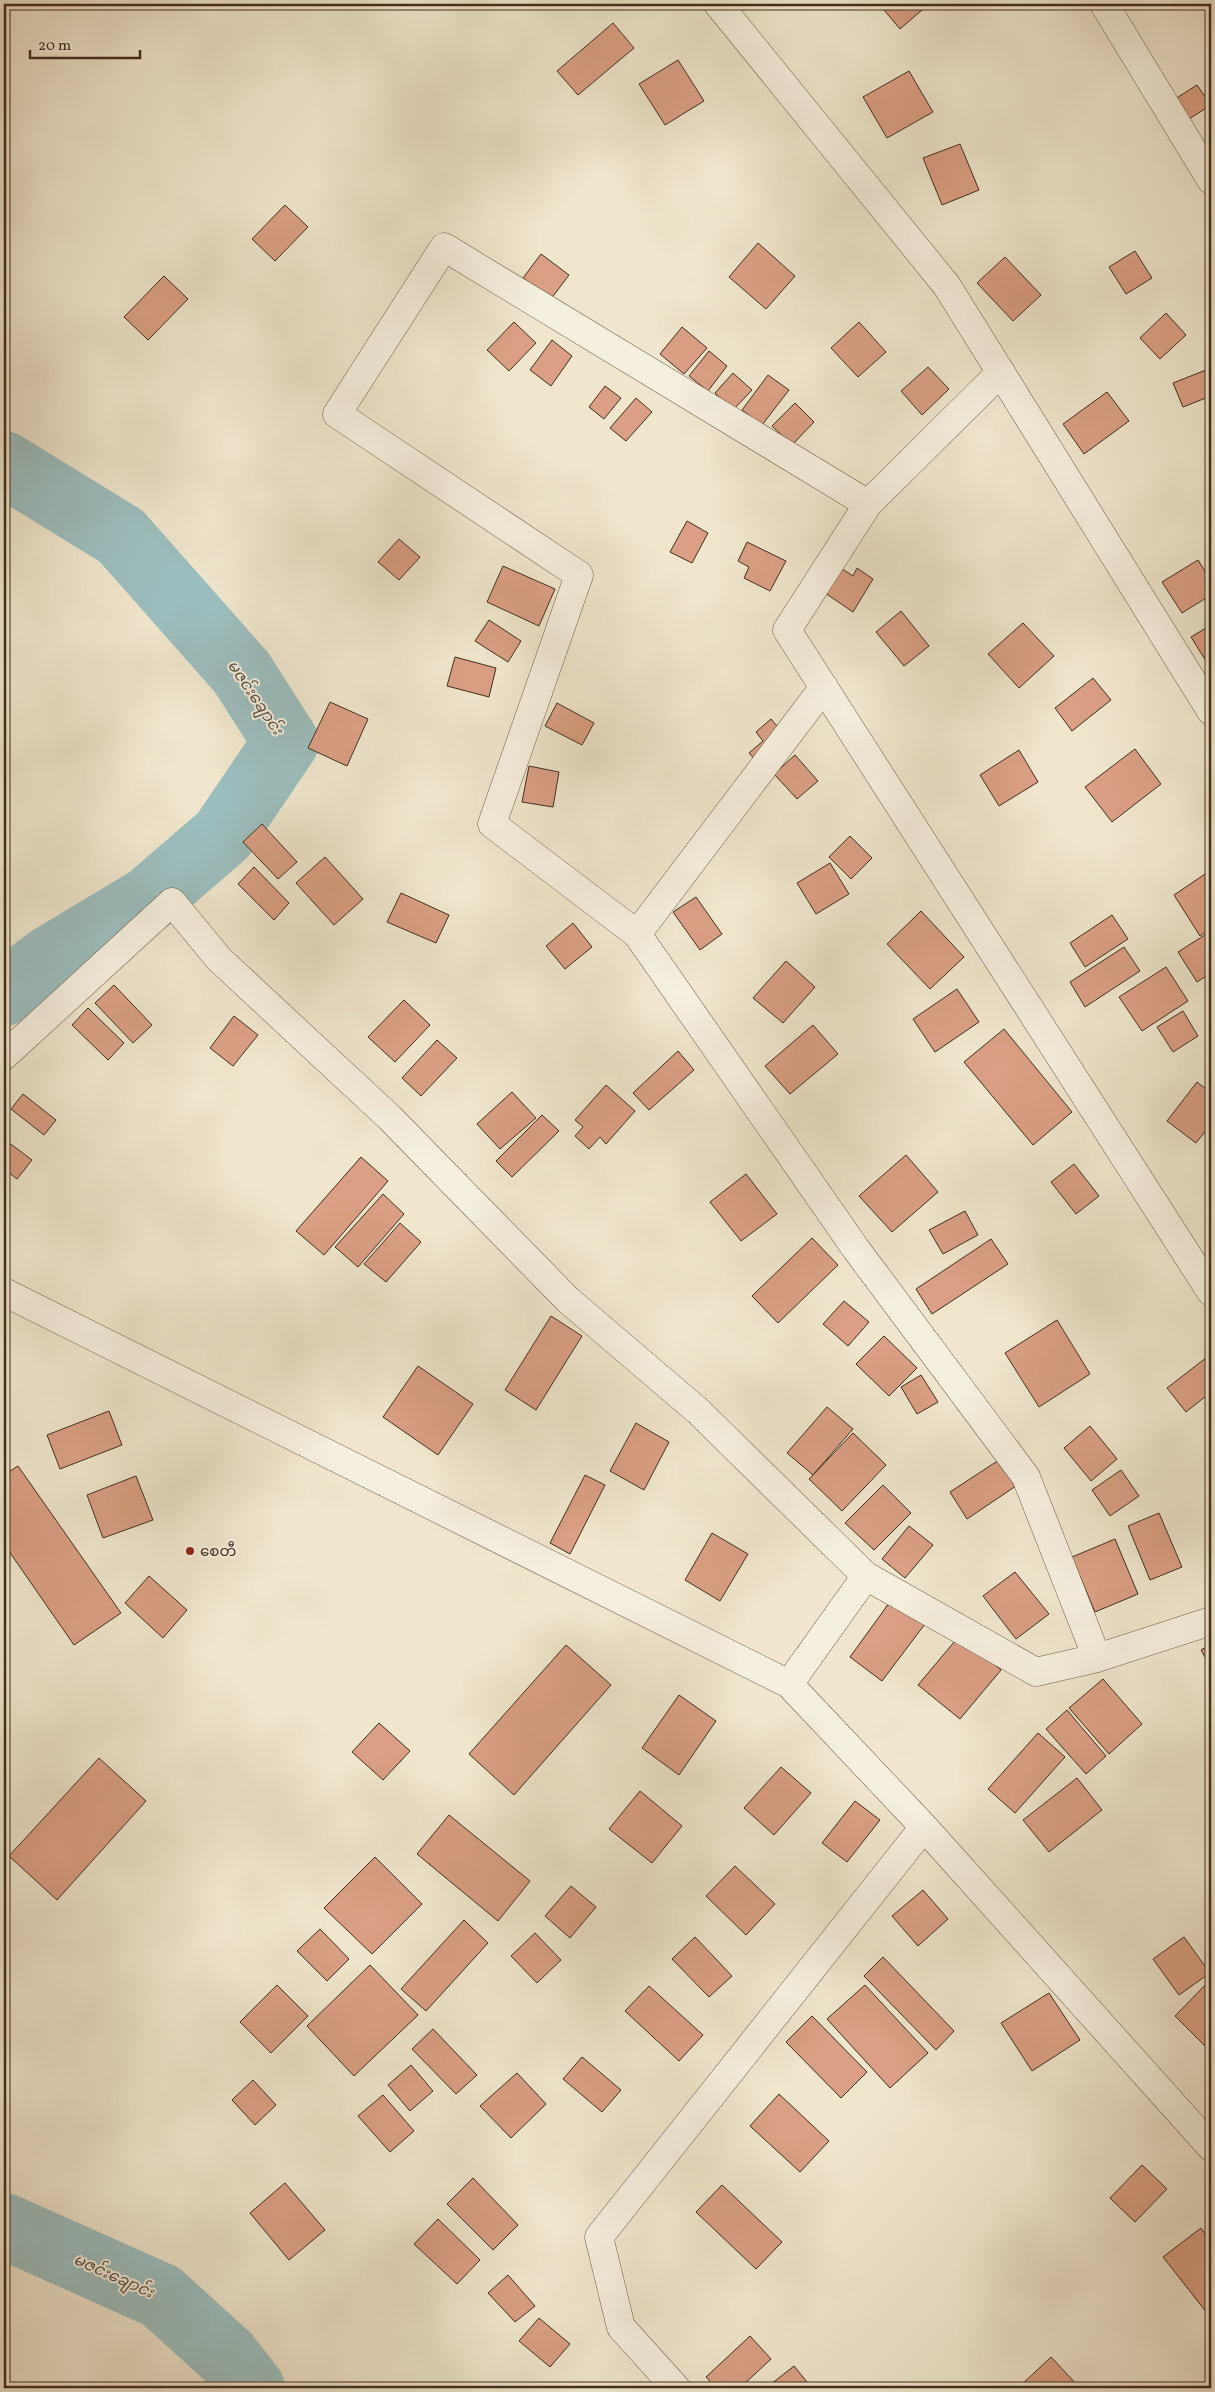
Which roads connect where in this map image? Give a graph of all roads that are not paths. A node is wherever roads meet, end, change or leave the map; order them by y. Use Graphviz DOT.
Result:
graph roads {
  1 [pos="718,4"];
  2 [pos="1104,4"];
  3 [pos="1211,180"];
  4 [pos="1000,372"];
  5 [pos="868,504"];
  6 [pos="824,687"];
  7 [pos="1211,711"];
  8 [pos="637,934"];
  9 [pos="4,1056"];
  10 [pos="4,1292"];
  11 [pos="1211,1292"];
  12 [pos="866,1576"];
  13 [pos="1211,1621"];
  14 [pos="1097,1658"];
  15 [pos="789,1684"];
  16 [pos="924,1827"];
  17 [pos="1211,2147"];
  18 [pos="676,2388"];
  1 -- 4 [label="street"];
  2 -- 3 [label="street"];
  4 -- 5 [label="street"];
  4 -- 7 [label="street"];
  5 -- 6 [label="street"];
  5 -- 8 [label="street"];
  6 -- 8 [label="street"];
  6 -- 11 [label="street"];
  8 -- 14 [label="street"];
  9 -- 12 [label="street"];
  10 -- 15 [label="street"];
  12 -- 14 [label="street"];
  12 -- 15 [label="street"];
  13 -- 14 [label="street"];
  15 -- 16 [label="street"];
  16 -- 17 [label="street"];
  16 -- 18 [label="street"];
}
